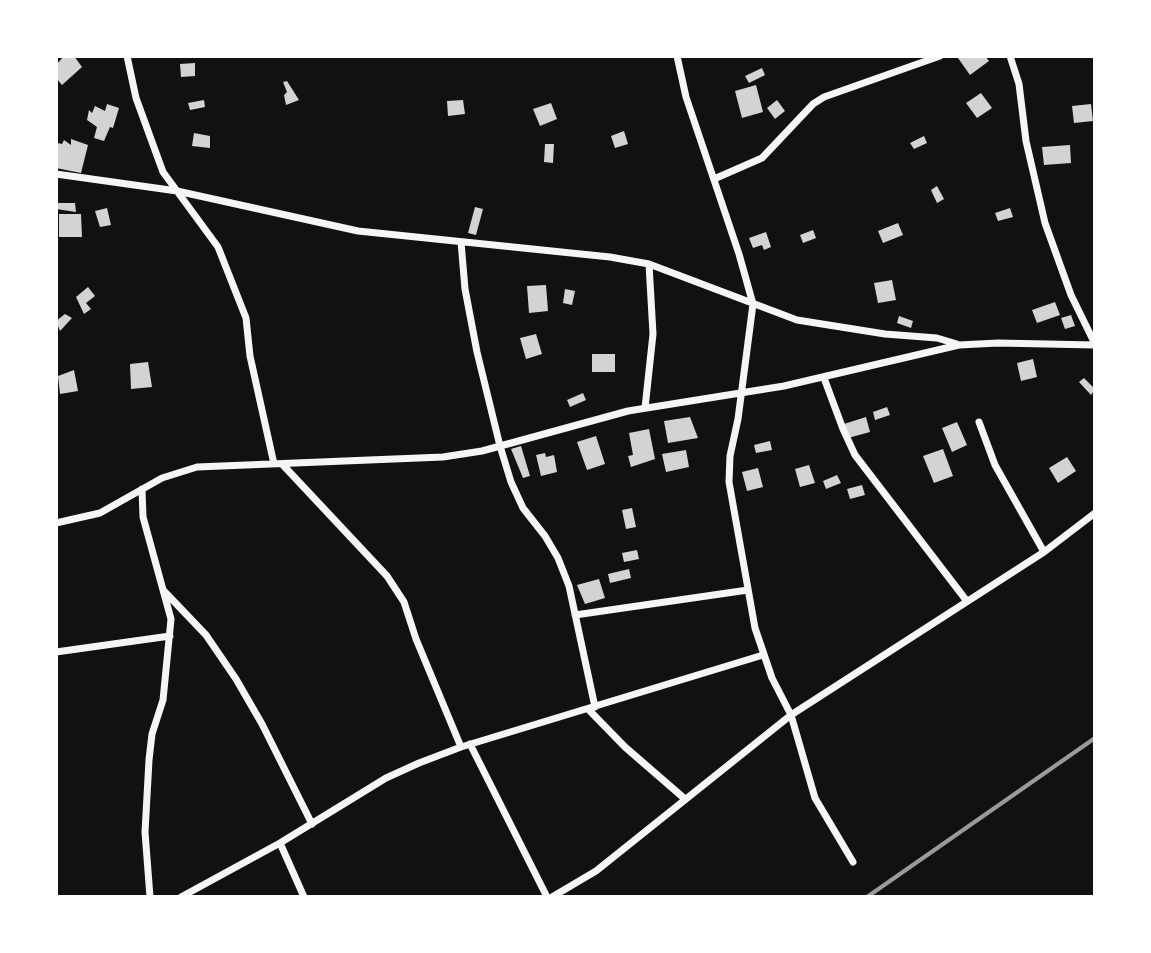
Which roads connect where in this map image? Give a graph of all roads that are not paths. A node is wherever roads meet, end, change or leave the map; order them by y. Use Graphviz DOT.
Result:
graph roads {
  1 [pos="127,56"];
  2 [pos="677,56"];
  3 [pos="940,56"];
  4 [pos="1010,56"];
  5 [pos="56,174"];
  6 [pos="714,179"];
  7 [pos="177,191"];
  8 [pos="461,242"];
  9 [pos="649,264"];
  10 [pos="753,304"];
  11 [pos="1095,344"];
  12 [pos="959,345"];
  13 [pos="824,378"];
  14 [pos="741,394"];
  15 [pos="645,408"];
  16 [pos="979,422"];
  17 [pos="500,446"];
  18 [pos="278,464"];
  19 [pos="142,489"];
  20 [pos="1095,513"];
  21 [pos="56,523"];
  22 [pos="1044,552"];
  23 [pos="164,590"];
  24 [pos="748,590"];
  25 [pos="966,600"];
  26 [pos="575,615"];
  27 [pos="170,636"];
  28 [pos="56,652"];
  29 [pos="763,655"];
  30 [pos="592,708"];
  31 [pos="791,715"];
  32 [pos="466,746"];
  33 [pos="685,799"];
  34 [pos="312,824"];
  35 [pos="280,843"];
  36 [pos="853,862"];
  37 [pos="150,897"];
  38 [pos="181,897"];
  39 [pos="304,897"];
  40 [pos="550,897"];
  1 -- 7 [label="street"];
  2 -- 6 [label="street"];
  3 -- 6 [label="street"];
  4 -- 11 [label="street"];
  5 -- 7 [label="street"];
  6 -- 10 [label="street"];
  7 -- 8 [label="street"];
  7 -- 18 [label="street"];
  8 -- 9 [label="street"];
  8 -- 17 [label="street"];
  9 -- 10 [label="street"];
  9 -- 15 [label="street"];
  10 -- 12 [label="street"];
  10 -- 14 [label="street"];
  11 -- 12 [label="street"];
  12 -- 13 [label="street"];
  13 -- 14 [label="street"];
  13 -- 25 [label="street"];
  14 -- 15 [label="street"];
  14 -- 24 [label="street"];
  15 -- 17 [label="street"];
  16 -- 22 [label="street"];
  17 -- 18 [label="street"];
  17 -- 26 [label="street"];
  18 -- 19 [label="street"];
  18 -- 32 [label="street"];
  19 -- 21 [label="street"];
  19 -- 23 [label="street"];
  20 -- 22 [label="street"];
  22 -- 25 [label="street"];
  23 -- 27 [label="street"];
  23 -- 34 [label="street"];
  24 -- 26 [label="street"];
  24 -- 29 [label="street"];
  25 -- 31 [label="street"];
  26 -- 30 [label="street"];
  27 -- 28 [label="street"];
  27 -- 37 [label="street"];
  29 -- 30 [label="street"];
  29 -- 31 [label="street"];
  30 -- 32 [label="street"];
  30 -- 33 [label="street"];
  31 -- 33 [label="street"];
  31 -- 36 [label="street"];
  32 -- 34 [label="street"];
  32 -- 40 [label="street"];
  33 -- 40 [label="street"];
  34 -- 35 [label="street"];
  35 -- 38 [label="street"];
  35 -- 39 [label="street"];
}
